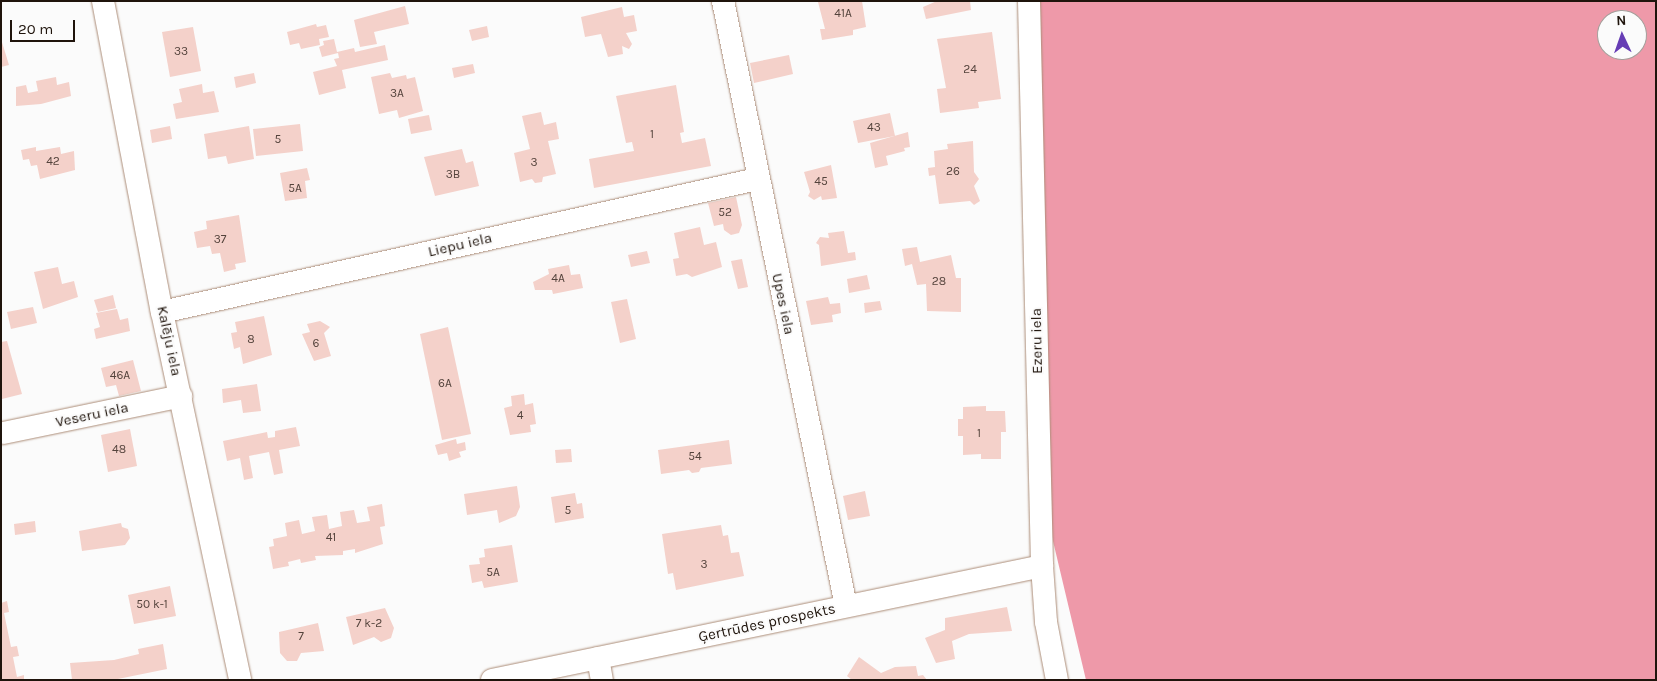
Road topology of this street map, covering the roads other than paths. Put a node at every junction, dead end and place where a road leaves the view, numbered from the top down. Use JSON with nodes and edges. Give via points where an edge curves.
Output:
{"nodes":[{"id":1,"x":103,"y":1,"type":"edge"},
{"id":2,"x":723,"y":1,"type":"edge"},
{"id":3,"x":1029,"y":1,"type":"edge"},
{"id":4,"x":757,"y":179,"type":"junction"},
{"id":5,"x":162,"y":312,"type":"junction"},
{"id":6,"x":181,"y":396,"type":"junction"},
{"id":7,"x":2,"y":433,"type":"edge"},
{"id":8,"x":1042,"y":566,"type":"junction"},
{"id":9,"x":846,"y":606,"type":"junction"},
{"id":10,"x":598,"y":658,"type":"junction"},
{"id":11,"x":240,"y":680,"type":"edge"},
{"id":12,"x":492,"y":680,"type":"edge"},
{"id":13,"x":602,"y":680,"type":"edge"},
{"id":14,"x":1058,"y":680,"type":"edge"}],
"edges":[{"from":1,"to":5,"type":"street","name":"Kalēju iela"},
{"from":2,"to":4,"type":"street","name":"Upes iela"},
{"from":3,"to":8,"type":"street","name":"Ezeru iela"},
{"from":4,"to":5,"type":"street","name":"Liepu iela"},
{"from":4,"to":9,"type":"street","name":"Upes iela"},
{"from":5,"to":6,"type":"street","name":"Kalēju iela"},
{"from":6,"to":7,"type":"street","name":"Veseru iela"},
{"from":6,"to":11,"type":"street","name":"Kalēju iela"},
{"from":8,"to":9,"type":"street","name":"Ģertrūdes prospekts"},
{"from":8,"to":14,"type":"street","name":"Ezeru iela","via":[[1046,622]]},
{"from":9,"to":10,"type":"street","name":"Ģertrūdes prospekts"},
{"from":10,"to":12,"type":"street","name":"Ģertrūdes prospekts"},
{"from":10,"to":13,"type":"street"}]}
